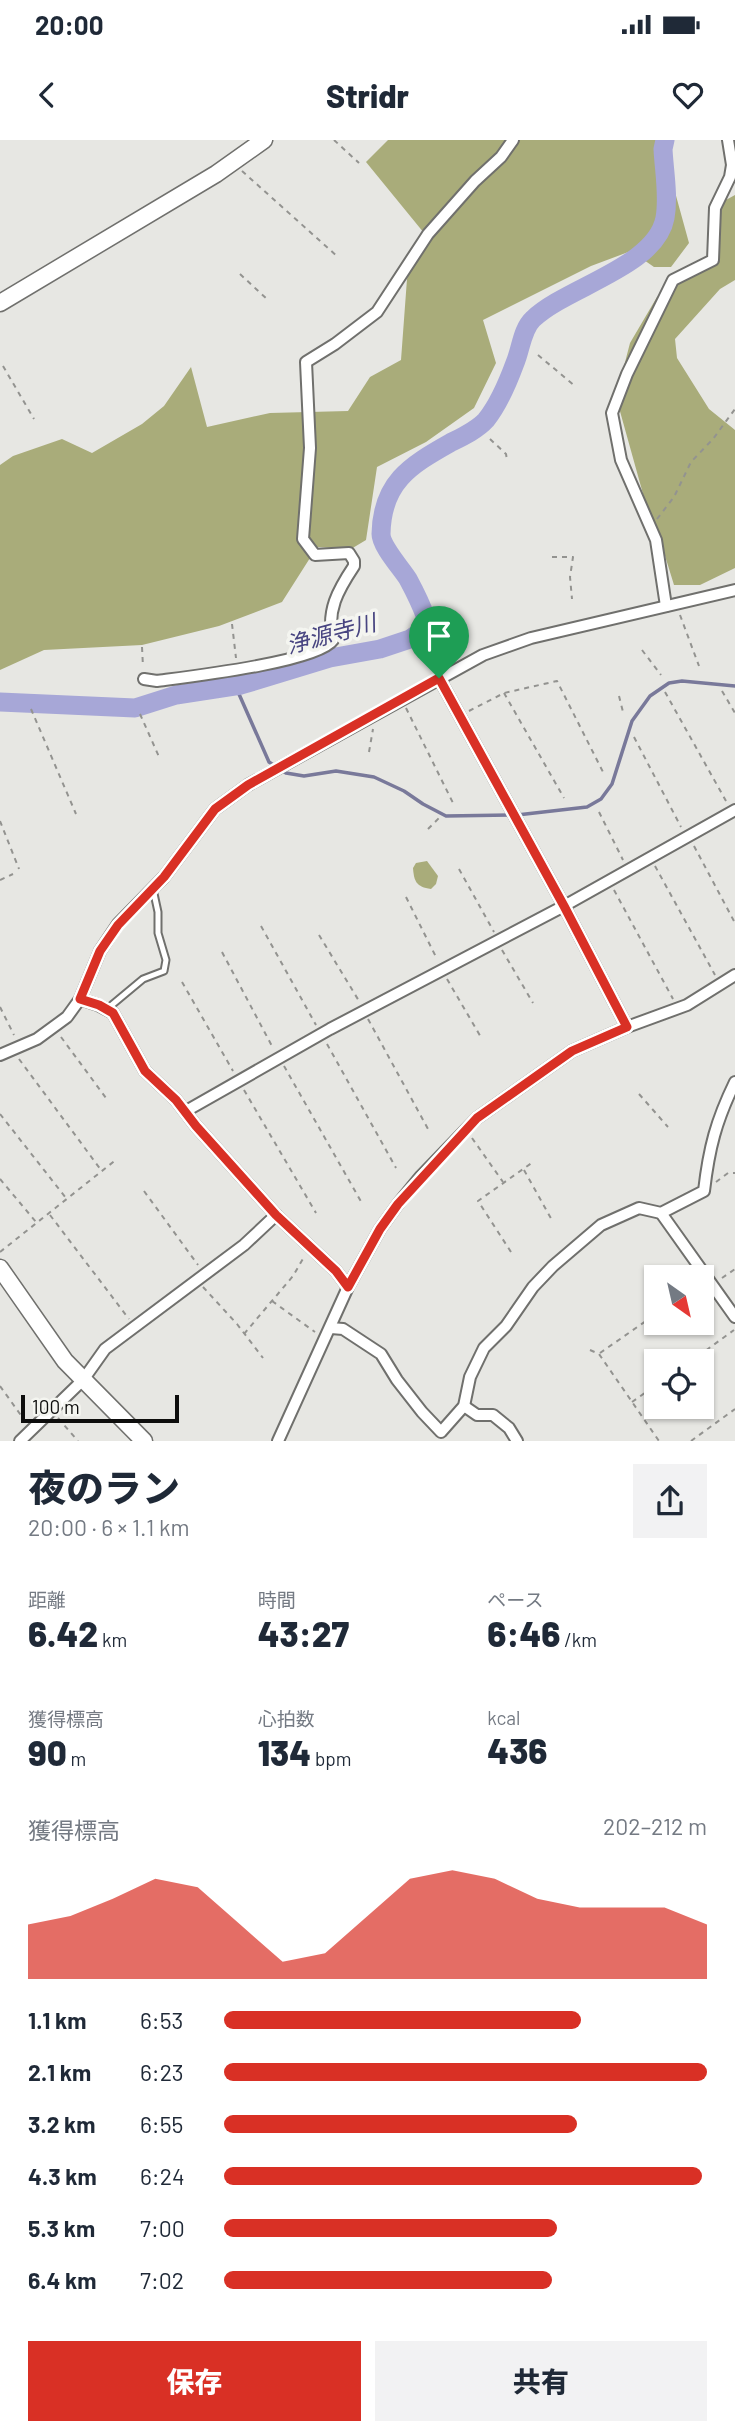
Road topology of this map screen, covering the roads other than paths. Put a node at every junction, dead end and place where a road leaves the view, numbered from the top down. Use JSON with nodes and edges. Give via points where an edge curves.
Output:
{"nodes":[{"id":1,"x":264,"y":140,"type":"edge"},
{"id":2,"x":513,"y":140,"type":"edge"},
{"id":3,"x":728,"y":140,"type":"edge"},
{"id":4,"x":0,"y":303,"type":"edge"},
{"id":5,"x":735,"y":590,"type":"edge"},
{"id":6,"x":666,"y":606,"type":"junction"},
{"id":7,"x":439,"y":678,"type":"junction"},
{"id":8,"x":144,"y":679,"type":"road end"},
{"id":9,"x":731,"y":808,"type":"edge"},
{"id":10,"x":153,"y":889,"type":"junction"},
{"id":11,"x":564,"y":906,"type":"junction"},
{"id":12,"x":734,"y":979,"type":"edge"},
{"id":13,"x":80,"y":999,"type":"junction"},
{"id":14,"x":107,"y":1009,"type":"junction"},
{"id":15,"x":627,"y":1027,"type":"junction"},
{"id":16,"x":0,"y":1055,"type":"edge"},
{"id":17,"x":735,"y":1082,"type":"edge"},
{"id":18,"x":186,"y":1111,"type":"junction"},
{"id":19,"x":661,"y":1213,"type":"junction"},
{"id":20,"x":276,"y":1215,"type":"junction"},
{"id":21,"x":0,"y":1268,"type":"edge"},
{"id":22,"x":348,"y":1287,"type":"junction"},
{"id":23,"x":735,"y":1317,"type":"edge"},
{"id":24,"x":331,"y":1328,"type":"junction"},
{"id":25,"x":83,"y":1380,"type":"junction"},
{"id":26,"x":464,"y":1406,"type":"junction"},
{"id":27,"x":438,"y":1436,"type":"edge"},
{"id":28,"x":20,"y":1441,"type":"edge"},
{"id":29,"x":144,"y":1441,"type":"edge"},
{"id":30,"x":278,"y":1441,"type":"edge"},
{"id":31,"x":517,"y":1441,"type":"edge"}],
"edges":[{"from":1,"to":4,"type":"street","via":[[216,174]]},
{"from":2,"to":8,"type":"street","via":[[428,234],[377,312],[306,362],[310,448],[303,540],[315,555],[349,553],[354,561],[332,604],[330,645],[238,670]]},
{"from":3,"to":6,"type":"street","via":[[733,165],[715,208],[713,260],[673,280],[612,412],[621,460],[656,540]]},
{"from":5,"to":6,"type":"street"},
{"from":6,"to":7,"type":"street","via":[[531,638],[483,655]]},
{"from":7,"to":10,"type":"street","via":[[248,785],[215,809]]},
{"from":7,"to":11,"type":"street"},
{"from":9,"to":11,"type":"street"},
{"from":10,"to":13,"type":"street","via":[[100,951]]},
{"from":10,"to":14,"type":"lane","via":[[164,971],[143,979]]},
{"from":11,"to":15,"type":"street"},
{"from":11,"to":18,"type":"street"},
{"from":12,"to":15,"type":"street","via":[[687,1005]]},
{"from":13,"to":14,"type":"street"},
{"from":13,"to":16,"type":"street","via":[[67,1017],[37,1040]]},
{"from":14,"to":18,"type":"street","via":[[145,1071]]},
{"from":15,"to":22,"type":"street","via":[[572,1051],[477,1118],[398,1204]]},
{"from":17,"to":19,"type":"street","via":[[709,1149],[704,1192]]},
{"from":18,"to":20,"type":"street"},
{"from":19,"to":23,"type":"street"},
{"from":19,"to":26,"type":"street","via":[[639,1208],[601,1225],[553,1266],[484,1348],[470,1377]]},
{"from":20,"to":22,"type":"street"},
{"from":20,"to":25,"type":"street","via":[[244,1245],[105,1349]]},
{"from":21,"to":25,"type":"street"},
{"from":22,"to":24,"type":"street"},
{"from":24,"to":27,"type":"street","via":[[343,1329],[382,1354]]},
{"from":24,"to":30,"type":"street"},
{"from":25,"to":28,"type":"street"},
{"from":25,"to":29,"type":"street"},
{"from":26,"to":27,"type":"street"},
{"from":26,"to":31,"type":"street","via":[[477,1415],[493,1415]]}]}
